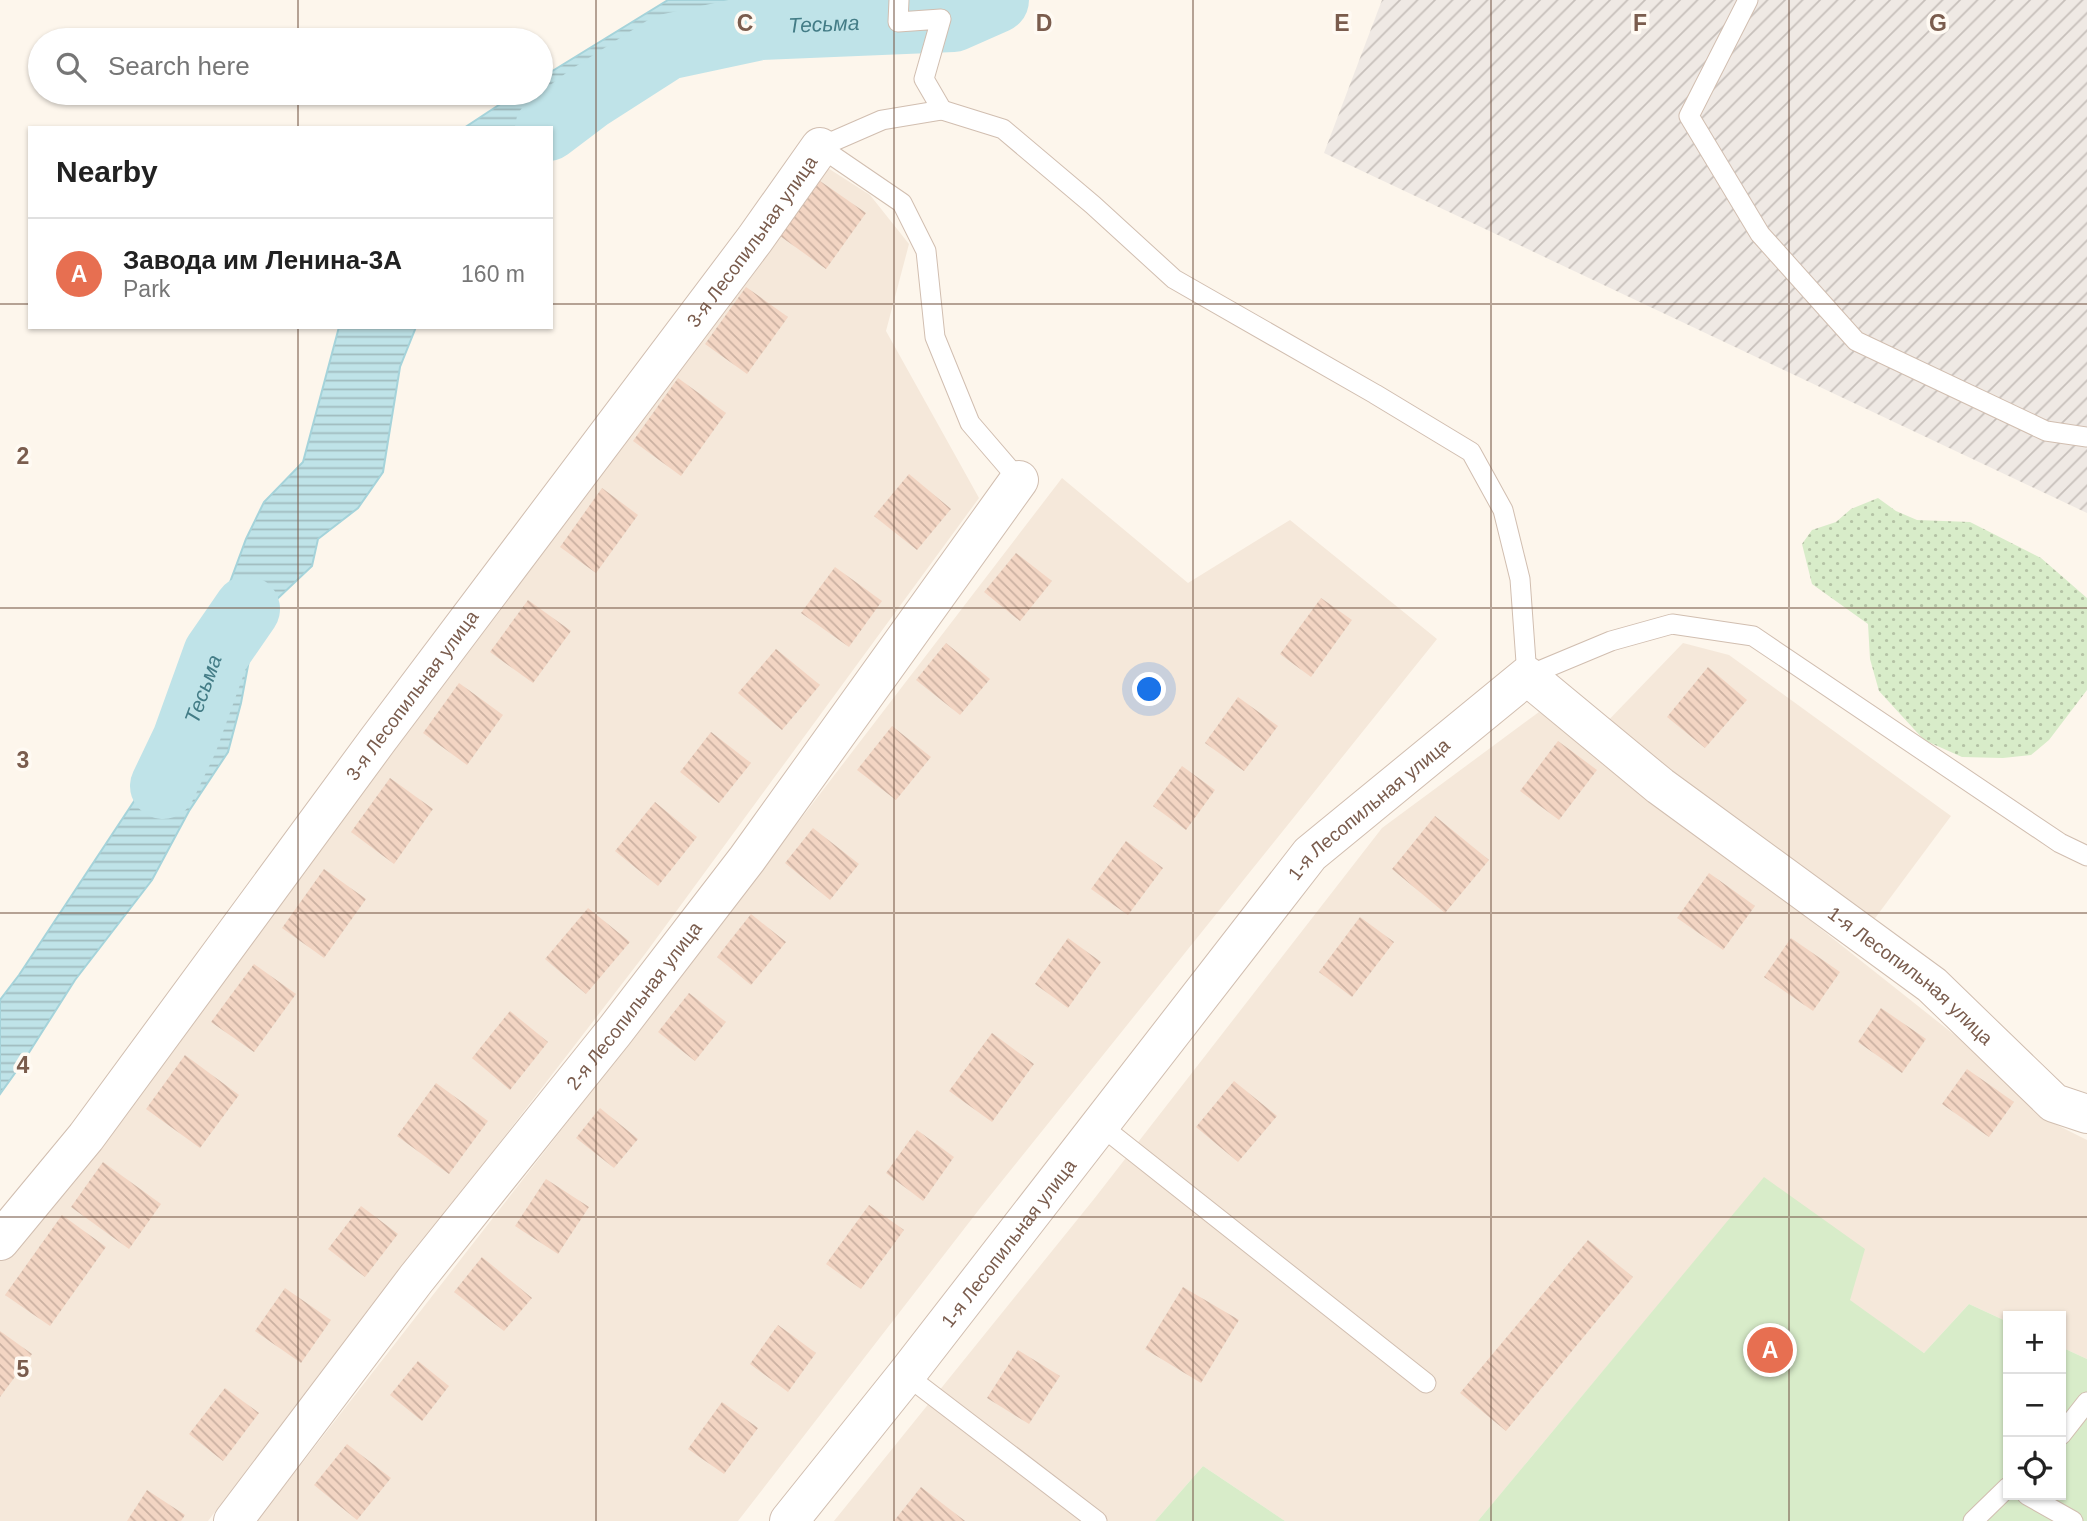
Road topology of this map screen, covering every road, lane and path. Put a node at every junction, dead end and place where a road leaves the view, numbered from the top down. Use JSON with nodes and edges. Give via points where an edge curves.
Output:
{"nodes":[{"id":1,"x":899,"y":0,"type":"edge"},
{"id":2,"x":1748,"y":0,"type":"edge"},
{"id":3,"x":942,"y":110,"type":"junction"},
{"id":4,"x":820,"y":147,"type":"junction"},
{"id":5,"x":2087,"y":438,"type":"edge"},
{"id":6,"x":1019,"y":480,"type":"joint"},
{"id":7,"x":1527,"y":676,"type":"junction"},
{"id":8,"x":2087,"y":856,"type":"edge"},
{"id":9,"x":2087,"y":1114,"type":"edge"},
{"id":10,"x":1100,"y":1125,"type":"junction"},
{"id":11,"x":0,"y":1241,"type":"edge"},
{"id":12,"x":906,"y":1375,"type":"junction"},
{"id":13,"x":1426,"y":1383,"type":"dead end"},
{"id":14,"x":2087,"y":1402,"type":"edge"},
{"id":15,"x":2066,"y":1429,"type":"edge"},
{"id":16,"x":2003,"y":1493,"type":"edge"},
{"id":17,"x":2035,"y":1500,"type":"edge"},
{"id":18,"x":233,"y":1521,"type":"edge"},
{"id":19,"x":789,"y":1521,"type":"edge"},
{"id":20,"x":1097,"y":1521,"type":"edge"},
{"id":21,"x":1973,"y":1521,"type":"edge"},
{"id":22,"x":2073,"y":1521,"type":"edge"}],
"edges":[{"from":1,"to":3,"type":"lane","via":[[898,22],[941,19],[924,79]]},
{"from":2,"to":5,"type":"lane","via":[[1689,116],[1760,234],[1856,341],[2046,431]]},
{"from":3,"to":4,"type":"lane","via":[[882,120]]},
{"from":3,"to":7,"type":"lane","via":[[1003,129],[1174,279],[1471,452],[1503,510],[1520,579]]},
{"from":4,"to":6,"type":"lane","via":[[902,203],[926,251],[935,337],[970,423]]},
{"from":4,"to":11,"type":"street","name":"3-я Лесопильная улица","via":[[86,1137]]},
{"from":6,"to":18,"type":"street","name":"2-я Лесопильная улица","via":[[747,859],[416,1279]]},
{"from":7,"to":8,"type":"lane","via":[[1611,641],[1672,624],[1753,636],[2060,843]]},
{"from":7,"to":9,"type":"street","name":"1-я Лесопильная улица","via":[[1660,786],[1932,985],[2054,1103]]},
{"from":7,"to":10,"type":"street","name":"1-я Лесопильная улица","via":[[1310,854]]},
{"from":10,"to":12,"type":"street","name":"1-я Лесопильная улица"},
{"from":10,"to":13,"type":"lane"},
{"from":12,"to":19,"type":"street","name":"1-я Лесопильная улица"},
{"from":12,"to":20,"type":"lane"},
{"from":14,"to":15,"type":"lane"},
{"from":16,"to":21,"type":"lane"},
{"from":17,"to":22,"type":"lane"}]}
